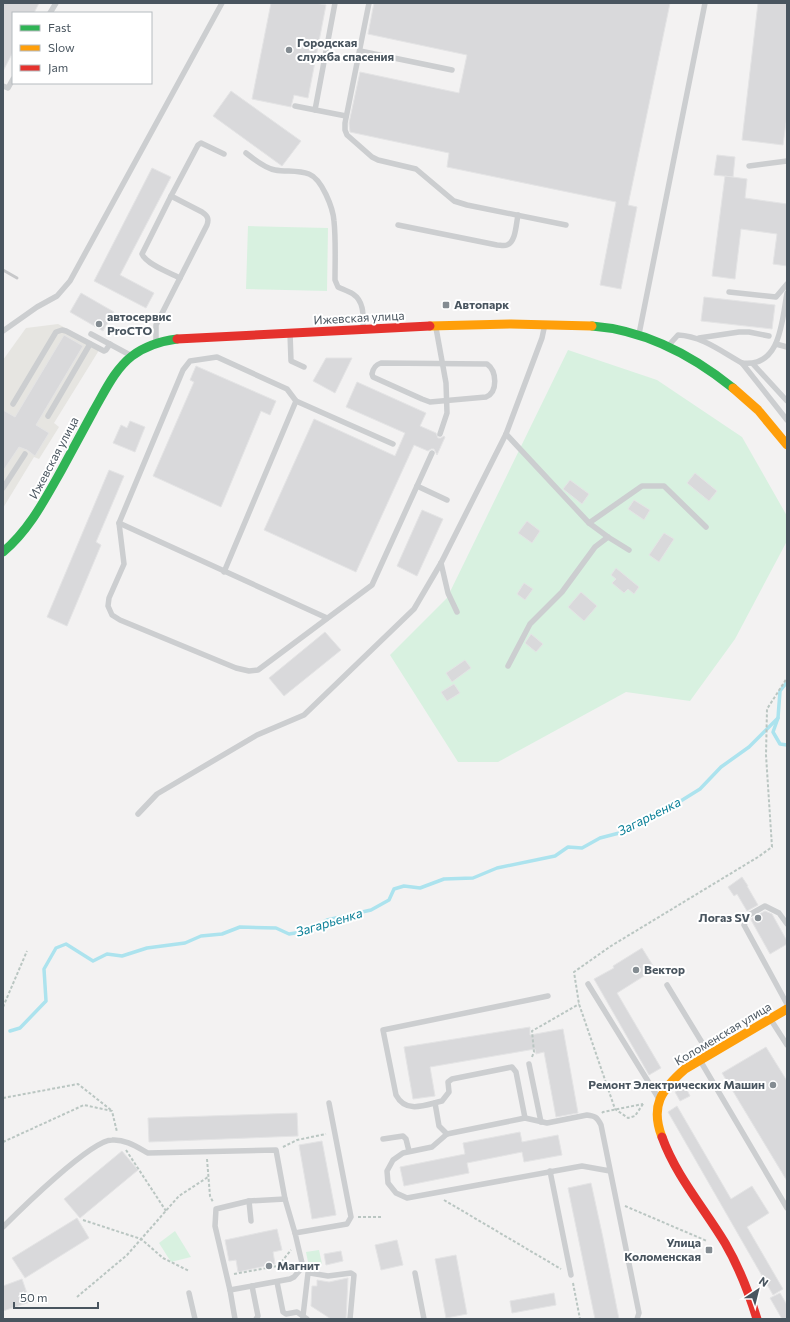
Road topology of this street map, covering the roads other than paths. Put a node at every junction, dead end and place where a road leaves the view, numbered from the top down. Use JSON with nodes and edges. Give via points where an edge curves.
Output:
{"nodes":[{"id":1,"x":56,"y":3,"type":"edge"},
{"id":2,"x":222,"y":3,"type":"edge"},
{"id":3,"x":336,"y":3,"type":"edge"},
{"id":4,"x":369,"y":3,"type":"edge"},
{"id":5,"x":705,"y":3,"type":"edge"},
{"id":6,"x":51,"y":12,"type":"edge"},
{"id":7,"x":360,"y":51,"type":"junction"},
{"id":8,"x":452,"y":70,"type":"dead end"},
{"id":9,"x":12,"y":81,"type":"edge"},
{"id":10,"x":3,"y":86,"type":"edge"},
{"id":11,"x":295,"y":106,"type":"dead end"},
{"id":12,"x":315,"y":110,"type":"junction"},
{"id":13,"x":346,"y":116,"type":"junction"},
{"id":14,"x":246,"y":153,"type":"dead end"},
{"id":15,"x":224,"y":154,"type":"dead end"},
{"id":16,"x":787,"y":160,"type":"edge"},
{"id":17,"x":749,"y":166,"type":"dead end"},
{"id":18,"x":170,"y":196,"type":"junction"},
{"id":19,"x":518,"y":216,"type":"junction"},
{"id":20,"x":398,"y":225,"type":"dead end"},
{"id":21,"x":566,"y":225,"type":"dead end"},
{"id":22,"x":180,"y":278,"type":"junction"},
{"id":23,"x":787,"y":284,"type":"edge"},
{"id":24,"x":729,"y":292,"type":"dead end"},
{"id":25,"x":787,"y":293,"type":"edge"},
{"id":26,"x":545,"y":324,"type":"junction"},
{"id":27,"x":436,"y":326,"type":"junction"},
{"id":28,"x":363,"y":330,"type":"junction"},
{"id":29,"x":3,"y":331,"type":"edge"},
{"id":30,"x":290,"y":333,"type":"junction"},
{"id":31,"x":91,"y":334,"type":"dead end"},
{"id":32,"x":639,"y":334,"type":"junction"},
{"id":33,"x":769,"y":336,"type":"dead end"},
{"id":34,"x":699,"y":338,"type":"junction"},
{"id":35,"x":156,"y":343,"type":"junction"},
{"id":36,"x":90,"y":344,"type":"junction"},
{"id":37,"x":110,"y":344,"type":"junction"},
{"id":38,"x":776,"y":344,"type":"junction"},
{"id":39,"x":668,"y":346,"type":"junction"},
{"id":40,"x":787,"y":347,"type":"edge"},
{"id":41,"x":132,"y":356,"type":"junction"},
{"id":42,"x":742,"y":363,"type":"junction"},
{"id":43,"x":443,"y":364,"type":"junction"},
{"id":44,"x":753,"y":364,"type":"junction"},
{"id":45,"x":304,"y":367,"type":"dead end"},
{"id":46,"x":296,"y":401,"type":"junction"},
{"id":47,"x":447,"y":401,"type":"junction"},
{"id":48,"x":787,"y":401,"type":"edge"},
{"id":49,"x":13,"y":404,"type":"dead end"},
{"id":50,"x":48,"y":416,"type":"dead end"},
{"id":51,"x":787,"y":420,"type":"edge"},
{"id":52,"x":440,"y":434,"type":"dead end"},
{"id":53,"x":506,"y":434,"type":"junction"},
{"id":54,"x":393,"y":444,"type":"dead end"},
{"id":55,"x":787,"y":445,"type":"edge"},
{"id":56,"x":432,"y":453,"type":"dead end"},
{"id":57,"x":25,"y":454,"type":"dead end"},
{"id":58,"x":417,"y":486,"type":"junction"},
{"id":59,"x":3,"y":488,"type":"edge"},
{"id":60,"x":447,"y":500,"type":"dead end"},
{"id":61,"x":589,"y":523,"type":"junction"},
{"id":62,"x":119,"y":524,"type":"junction"},
{"id":63,"x":706,"y":527,"type":"dead end"},
{"id":64,"x":608,"y":537,"type":"junction"},
{"id":65,"x":629,"y":550,"type":"dead end"},
{"id":66,"x":3,"y":552,"type":"edge"},
{"id":67,"x":441,"y":563,"type":"junction"},
{"id":68,"x":224,"y":572,"type":"junction"},
{"id":69,"x":457,"y":612,"type":"dead end"},
{"id":70,"x":327,"y":618,"type":"junction"},
{"id":71,"x":508,"y":666,"type":"dead end"},
{"id":72,"x":138,"y":814,"type":"dead end"},
{"id":73,"x":787,"y":924,"type":"edge"},
{"id":74,"x":588,"y":984,"type":"dead end"},
{"id":75,"x":667,"y":985,"type":"dead end"},
{"id":76,"x":548,"y":996,"type":"dead end"},
{"id":77,"x":787,"y":1004,"type":"edge"},
{"id":78,"x":787,"y":1009,"type":"edge"},
{"id":79,"x":771,"y":1019,"type":"junction"},
{"id":80,"x":787,"y":1045,"type":"edge"},
{"id":81,"x":710,"y":1054,"type":"junction"},
{"id":82,"x":700,"y":1060,"type":"junction"},
{"id":83,"x":529,"y":1064,"type":"road end"},
{"id":84,"x":660,"y":1101,"type":"junction"},
{"id":85,"x":329,"y":1103,"type":"dead end"},
{"id":86,"x":435,"y":1103,"type":"junction"},
{"id":87,"x":525,"y":1118,"type":"junction"},
{"id":88,"x":541,"y":1122,"type":"junction"},
{"id":89,"x":447,"y":1134,"type":"junction"},
{"id":90,"x":383,"y":1139,"type":"dead end"},
{"id":91,"x":409,"y":1151,"type":"junction"},
{"id":92,"x":610,"y":1170,"type":"junction"},
{"id":93,"x":550,"y":1172,"type":"junction"},
{"id":94,"x":285,"y":1199,"type":"junction"},
{"id":95,"x":249,"y":1201,"type":"junction"},
{"id":96,"x":787,"y":1208,"type":"edge"},
{"id":97,"x":251,"y":1221,"type":"dead end"},
{"id":98,"x":3,"y":1227,"type":"edge"},
{"id":99,"x":295,"y":1234,"type":"junction"},
{"id":100,"x":415,"y":1273,"type":"dead end"},
{"id":101,"x":571,"y":1275,"type":"road end"},
{"id":102,"x":277,"y":1282,"type":"junction"},
{"id":103,"x":252,"y":1286,"type":"junction"},
{"id":104,"x":230,"y":1290,"type":"junction"},
{"id":105,"x":189,"y":1292,"type":"dead end"},
{"id":106,"x":305,"y":1318,"type":"edge"},
{"id":107,"x":195,"y":1319,"type":"edge"},
{"id":108,"x":235,"y":1319,"type":"edge"},
{"id":109,"x":256,"y":1319,"type":"edge"},
{"id":110,"x":350,"y":1319,"type":"edge"},
{"id":111,"x":424,"y":1319,"type":"edge"},
{"id":112,"x":637,"y":1319,"type":"edge"},
{"id":113,"x":758,"y":1319,"type":"edge"}],
"edges":[{"from":1,"to":6,"type":"lane"},
{"from":2,"to":29,"type":"lane","via":[[70,281],[57,296]]},
{"from":3,"to":12,"type":"lane"},
{"from":4,"to":7,"type":"lane"},
{"from":5,"to":32,"type":"lane"},
{"from":7,"to":8,"type":"lane"},
{"from":7,"to":13,"type":"lane"},
{"from":9,"to":10,"type":"lane","via":[[8,88]]},
{"from":11,"to":12,"type":"lane"},
{"from":12,"to":13,"type":"lane"},
{"from":13,"to":19,"type":"lane","via":[[347,135],[378,160],[416,169],[454,201]]},
{"from":14,"to":28,"type":"lane","via":[[274,170],[310,174],[321,185],[334,220],[335,280],[338,287],[352,293],[362,306]]},
{"from":15,"to":18,"type":"lane","via":[[200,143]]},
{"from":16,"to":17,"type":"lane"},
{"from":18,"to":22,"type":"lane","via":[[142,254],[149,262]]},
{"from":18,"to":22,"type":"lane","via":[[207,215],[208,220]]},
{"from":19,"to":20,"type":"lane","via":[[511,242],[506,245]]},
{"from":19,"to":21,"type":"lane"},
{"from":22,"to":35,"type":"lane","via":[[156,325]]},
{"from":23,"to":24,"type":"lane","via":[[776,297]]},
{"from":25,"to":38,"type":"lane"},
{"from":26,"to":27,"type":"street","name":"Ижевская улица"},
{"from":26,"to":32,"type":"street","name":"Ижевская улица","via":[[597,325]]},
{"from":26,"to":53,"type":"lane"},
{"from":27,"to":28,"type":"street","name":"Ижевская улица"},
{"from":27,"to":43,"type":"lane"},
{"from":28,"to":30,"type":"street","name":"Ижевская улица"},
{"from":30,"to":35,"type":"street","name":"Ижевская улица","via":[[183,338]]},
{"from":30,"to":45,"type":"lane","via":[[291,361]]},
{"from":31,"to":37,"type":"lane"},
{"from":32,"to":39,"type":"street","name":"Ижевская улица"},
{"from":33,"to":34,"type":"lane","via":[[739,332]]},
{"from":34,"to":39,"type":"lane","via":[[678,334]]},
{"from":34,"to":42,"type":"lane"},
{"from":35,"to":41,"type":"street","name":"Ижевская улица"},
{"from":36,"to":37,"type":"lane","via":[[104,351]]},
{"from":36,"to":49,"type":"lane","via":[[66,331],[56,332]]},
{"from":36,"to":50,"type":"lane"},
{"from":37,"to":41,"type":"lane"},
{"from":38,"to":40,"type":"lane"},
{"from":38,"to":44,"type":"lane","via":[[764,360]]},
{"from":39,"to":55,"type":"street","name":"Ижевская улица","via":[[740,393],[778,432]]},
{"from":41,"to":66,"type":"street","name":"Ижевская улица","via":[[108,384],[28,528]]},
{"from":42,"to":44,"type":"lane"},
{"from":42,"to":51,"type":"lane"},
{"from":43,"to":47,"type":"lane"},
{"from":43,"to":47,"type":"lane","via":[[487,364],[492,368],[495,387],[491,395],[486,397]]},
{"from":43,"to":47,"type":"lane","via":[[381,363],[376,364],[372,374],[376,379],[430,402]]},
{"from":44,"to":48,"type":"lane"},
{"from":46,"to":54,"type":"lane"},
{"from":46,"to":62,"type":"lane","via":[[287,389],[217,357],[190,362],[182,370]]},
{"from":46,"to":68,"type":"lane"},
{"from":47,"to":52,"type":"lane","via":[[447,413]]},
{"from":53,"to":61,"type":"lane"},
{"from":53,"to":67,"type":"lane"},
{"from":56,"to":58,"type":"lane"},
{"from":57,"to":59,"type":"lane"},
{"from":58,"to":60,"type":"lane"},
{"from":58,"to":70,"type":"lane","via":[[372,585]]},
{"from":61,"to":63,"type":"lane","via":[[642,486],[664,486]]},
{"from":61,"to":64,"type":"lane"},
{"from":62,"to":68,"type":"lane"},
{"from":62,"to":70,"type":"lane","via":[[124,564],[108,606],[112,614],[120,620],[249,671],[258,670]]},
{"from":64,"to":65,"type":"lane"},
{"from":64,"to":71,"type":"lane","via":[[595,547],[562,592],[530,624]]},
{"from":67,"to":69,"type":"lane","via":[[448,593]]},
{"from":67,"to":72,"type":"lane","via":[[414,609],[304,715],[257,735],[157,794]]},
{"from":68,"to":70,"type":"lane"},
{"from":73,"to":77,"type":"lane","via":[[779,913],[765,906],[749,915],[744,925]]},
{"from":74,"to":84,"type":"lane"},
{"from":75,"to":81,"type":"lane"},
{"from":76,"to":86,"type":"lane","via":[[383,1030],[396,1095],[400,1101],[406,1106],[414,1107]]},
{"from":78,"to":79,"type":"street","name":"Коломенская улица"},
{"from":79,"to":80,"type":"lane"},
{"from":79,"to":81,"type":"street","name":"Коломенская улица"},
{"from":81,"to":82,"type":"street","name":"Коломенская улица"},
{"from":82,"to":84,"type":"street","name":"Коломенская улица","via":[[673,1080]]},
{"from":82,"to":96,"type":"lane"},
{"from":83,"to":88,"type":"lane"},
{"from":84,"to":113,"type":"street","via":[[656,1114],[660,1134],[673,1161],[726,1244],[748,1290]]},
{"from":85,"to":99,"type":"lane","via":[[351,1217],[347,1224]]},
{"from":86,"to":87,"type":"lane","via":[[442,1101],[449,1092],[448,1082],[452,1079],[512,1067],[516,1072]]},
{"from":86,"to":89,"type":"lane","via":[[439,1126]]},
{"from":87,"to":88,"type":"lane"},
{"from":87,"to":89,"type":"lane"},
{"from":88,"to":92,"type":"lane","via":[[587,1115],[598,1118]]},
{"from":89,"to":91,"type":"lane","via":[[432,1147]]},
{"from":90,"to":91,"type":"lane","via":[[403,1136]]},
{"from":91,"to":93,"type":"lane","via":[[393,1160],[387,1170],[388,1183],[396,1193],[407,1198]]},
{"from":92,"to":93,"type":"lane","via":[[582,1166]]},
{"from":92,"to":112,"type":"lane","via":[[639,1313]]},
{"from":93,"to":101,"type":"lane"},
{"from":94,"to":95,"type":"lane"},
{"from":94,"to":98,"type":"lane","via":[[276,1150],[148,1153],[131,1144],[110,1139],[98,1144],[38,1192]]},
{"from":94,"to":99,"type":"lane"},
{"from":95,"to":97,"type":"lane"},
{"from":95,"to":104,"type":"lane","via":[[216,1209],[215,1226]]},
{"from":99,"to":102,"type":"lane","via":[[302,1263],[300,1270],[292,1278]]},
{"from":100,"to":111,"type":"lane"},
{"from":102,"to":103,"type":"lane"},
{"from":102,"to":106,"type":"lane","via":[[283,1312],[297,1312]]},
{"from":103,"to":104,"type":"lane"},
{"from":103,"to":109,"type":"lane","via":[[258,1316]]},
{"from":104,"to":108,"type":"lane"},
{"from":105,"to":107,"type":"lane"},
{"from":106,"to":110,"type":"lane","via":[[310,1272],[328,1276],[351,1273],[354,1276]]}]}
